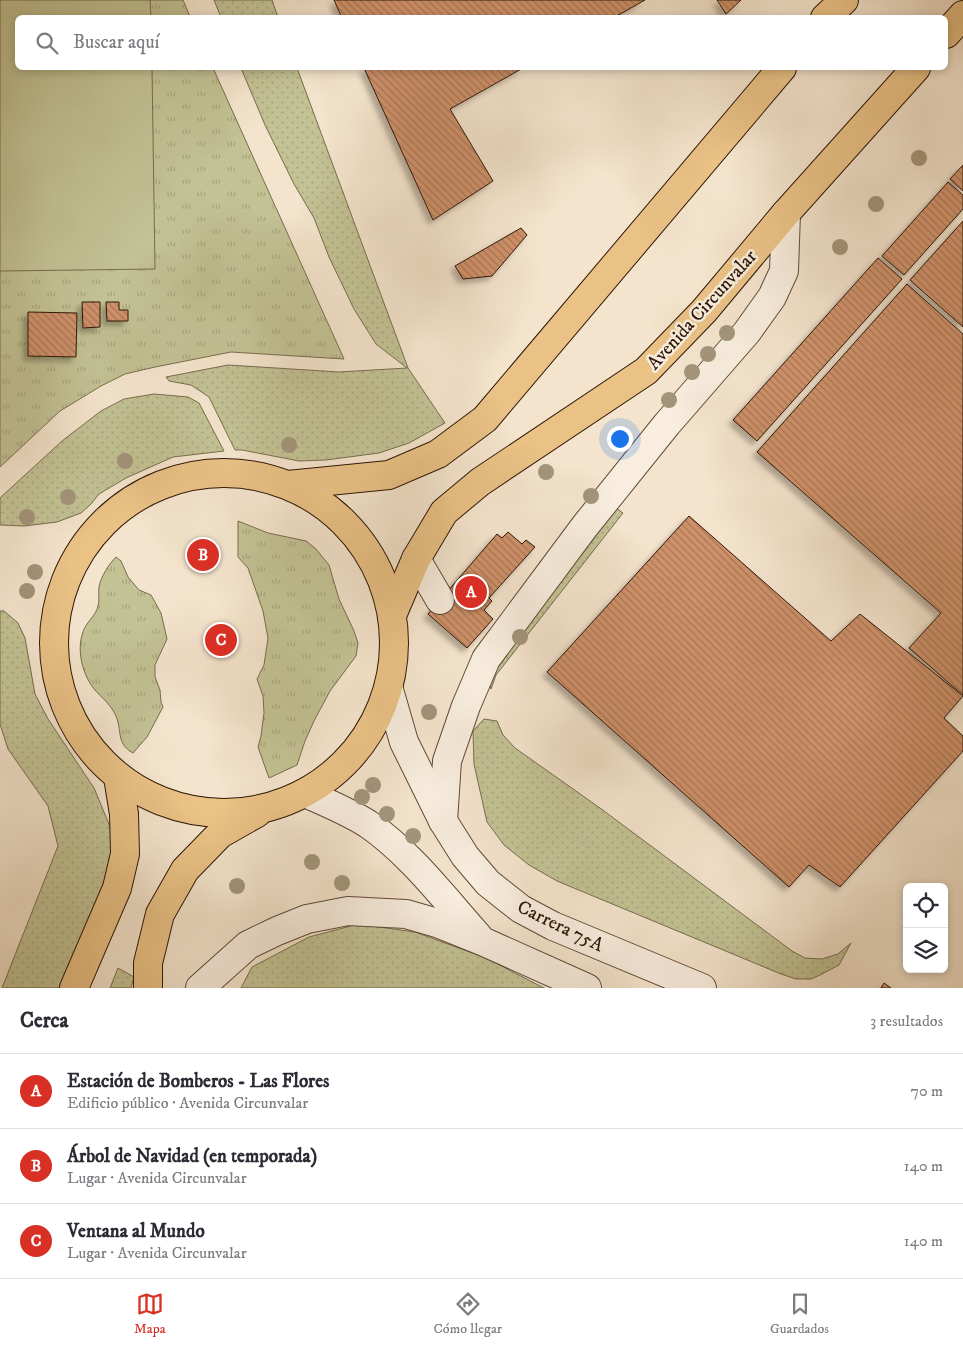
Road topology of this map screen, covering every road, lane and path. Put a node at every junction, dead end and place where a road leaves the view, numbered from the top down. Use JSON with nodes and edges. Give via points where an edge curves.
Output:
{"nodes":[{"id":1,"x":844,"y":0,"type":"edge"},
{"id":2,"x":828,"y":15,"type":"edge"},
{"id":3,"x":963,"y":15,"type":"edge"},
{"id":4,"x":948,"y":32,"type":"edge"},
{"id":5,"x":780,"y":70,"type":"edge"},
{"id":6,"x":914,"y":70,"type":"edge"},
{"id":7,"x":786,"y":213,"type":"junction"},
{"id":8,"x":288,"y":485,"type":"junction"},
{"id":9,"x":416,"y":559,"type":"junction"},
{"id":10,"x":440,"y":600,"type":"dead end"},
{"id":11,"x":393,"y":613,"type":"junction"},
{"id":12,"x":389,"y":690,"type":"junction"},
{"id":13,"x":118,"y":777,"type":"junction"},
{"id":14,"x":307,"y":794,"type":"junction"},
{"id":15,"x":264,"y":809,"type":"junction"},
{"id":16,"x":443,"y":821,"type":"junction"},
{"id":17,"x":482,"y":941,"type":"junction"},
{"id":18,"x":74,"y":988,"type":"edge"},
{"id":19,"x":148,"y":988,"type":"edge"},
{"id":20,"x":200,"y":988,"type":"edge"},
{"id":21,"x":586,"y":988,"type":"edge"},
{"id":22,"x":702,"y":988,"type":"edge"}],
"edges":[{"from":1,"to":2,"type":"highway"},
{"from":3,"to":4,"type":"highway"},
{"from":5,"to":8,"type":"highway","via":[[485,419],[438,454],[389,475]]},
{"from":6,"to":7,"type":"highway","name":"Avenida Circunvalar"},
{"from":7,"to":9,"type":"highway","name":"Avenida Circunvalar","via":[[704,311],[646,371],[480,482],[444,512]]},
{"from":7,"to":16,"type":"street","via":[[784,271],[772,297],[747,332],[489,638],[486,659],[446,761]]},
{"from":8,"to":11,"type":"highway","via":[[329,508],[359,538],[380,573]]},
{"from":8,"to":13,"type":"highway","via":[[216,474],[178,479],[134,499],[111,516],[85,544],[64,582],[54,625],[55,668],[66,709],[88,747]]},
{"from":9,"to":10,"type":"street"},
{"from":9,"to":11,"type":"highway","name":"Avenida Circunvalar"},
{"from":11,"to":12,"type":"highway","via":[[396,652]]},
{"from":12,"to":14,"type":"highway","via":[[377,721],[358,749],[335,773]]},
{"from":12,"to":16,"type":"street","name":"Carrera 75A","via":[[404,742]]},
{"from":13,"to":15,"type":"highway","via":[[163,802],[213,813]]},
{"from":13,"to":18,"type":"highway","via":[[124,814],[125,854],[117,888]]},
{"from":14,"to":15,"type":"highway"},
{"from":14,"to":17,"type":"street","via":[[339,808],[389,840]]},
{"from":15,"to":19,"type":"highway","via":[[220,834],[185,870],[160,914],[148,963]]},
{"from":16,"to":22,"type":"street","name":"Carrera 75A","via":[[488,884],[521,908],[553,926]]},
{"from":17,"to":20,"type":"street","via":[[406,914],[348,911],[307,919],[248,945]]},
{"from":17,"to":21,"type":"street"}]}
